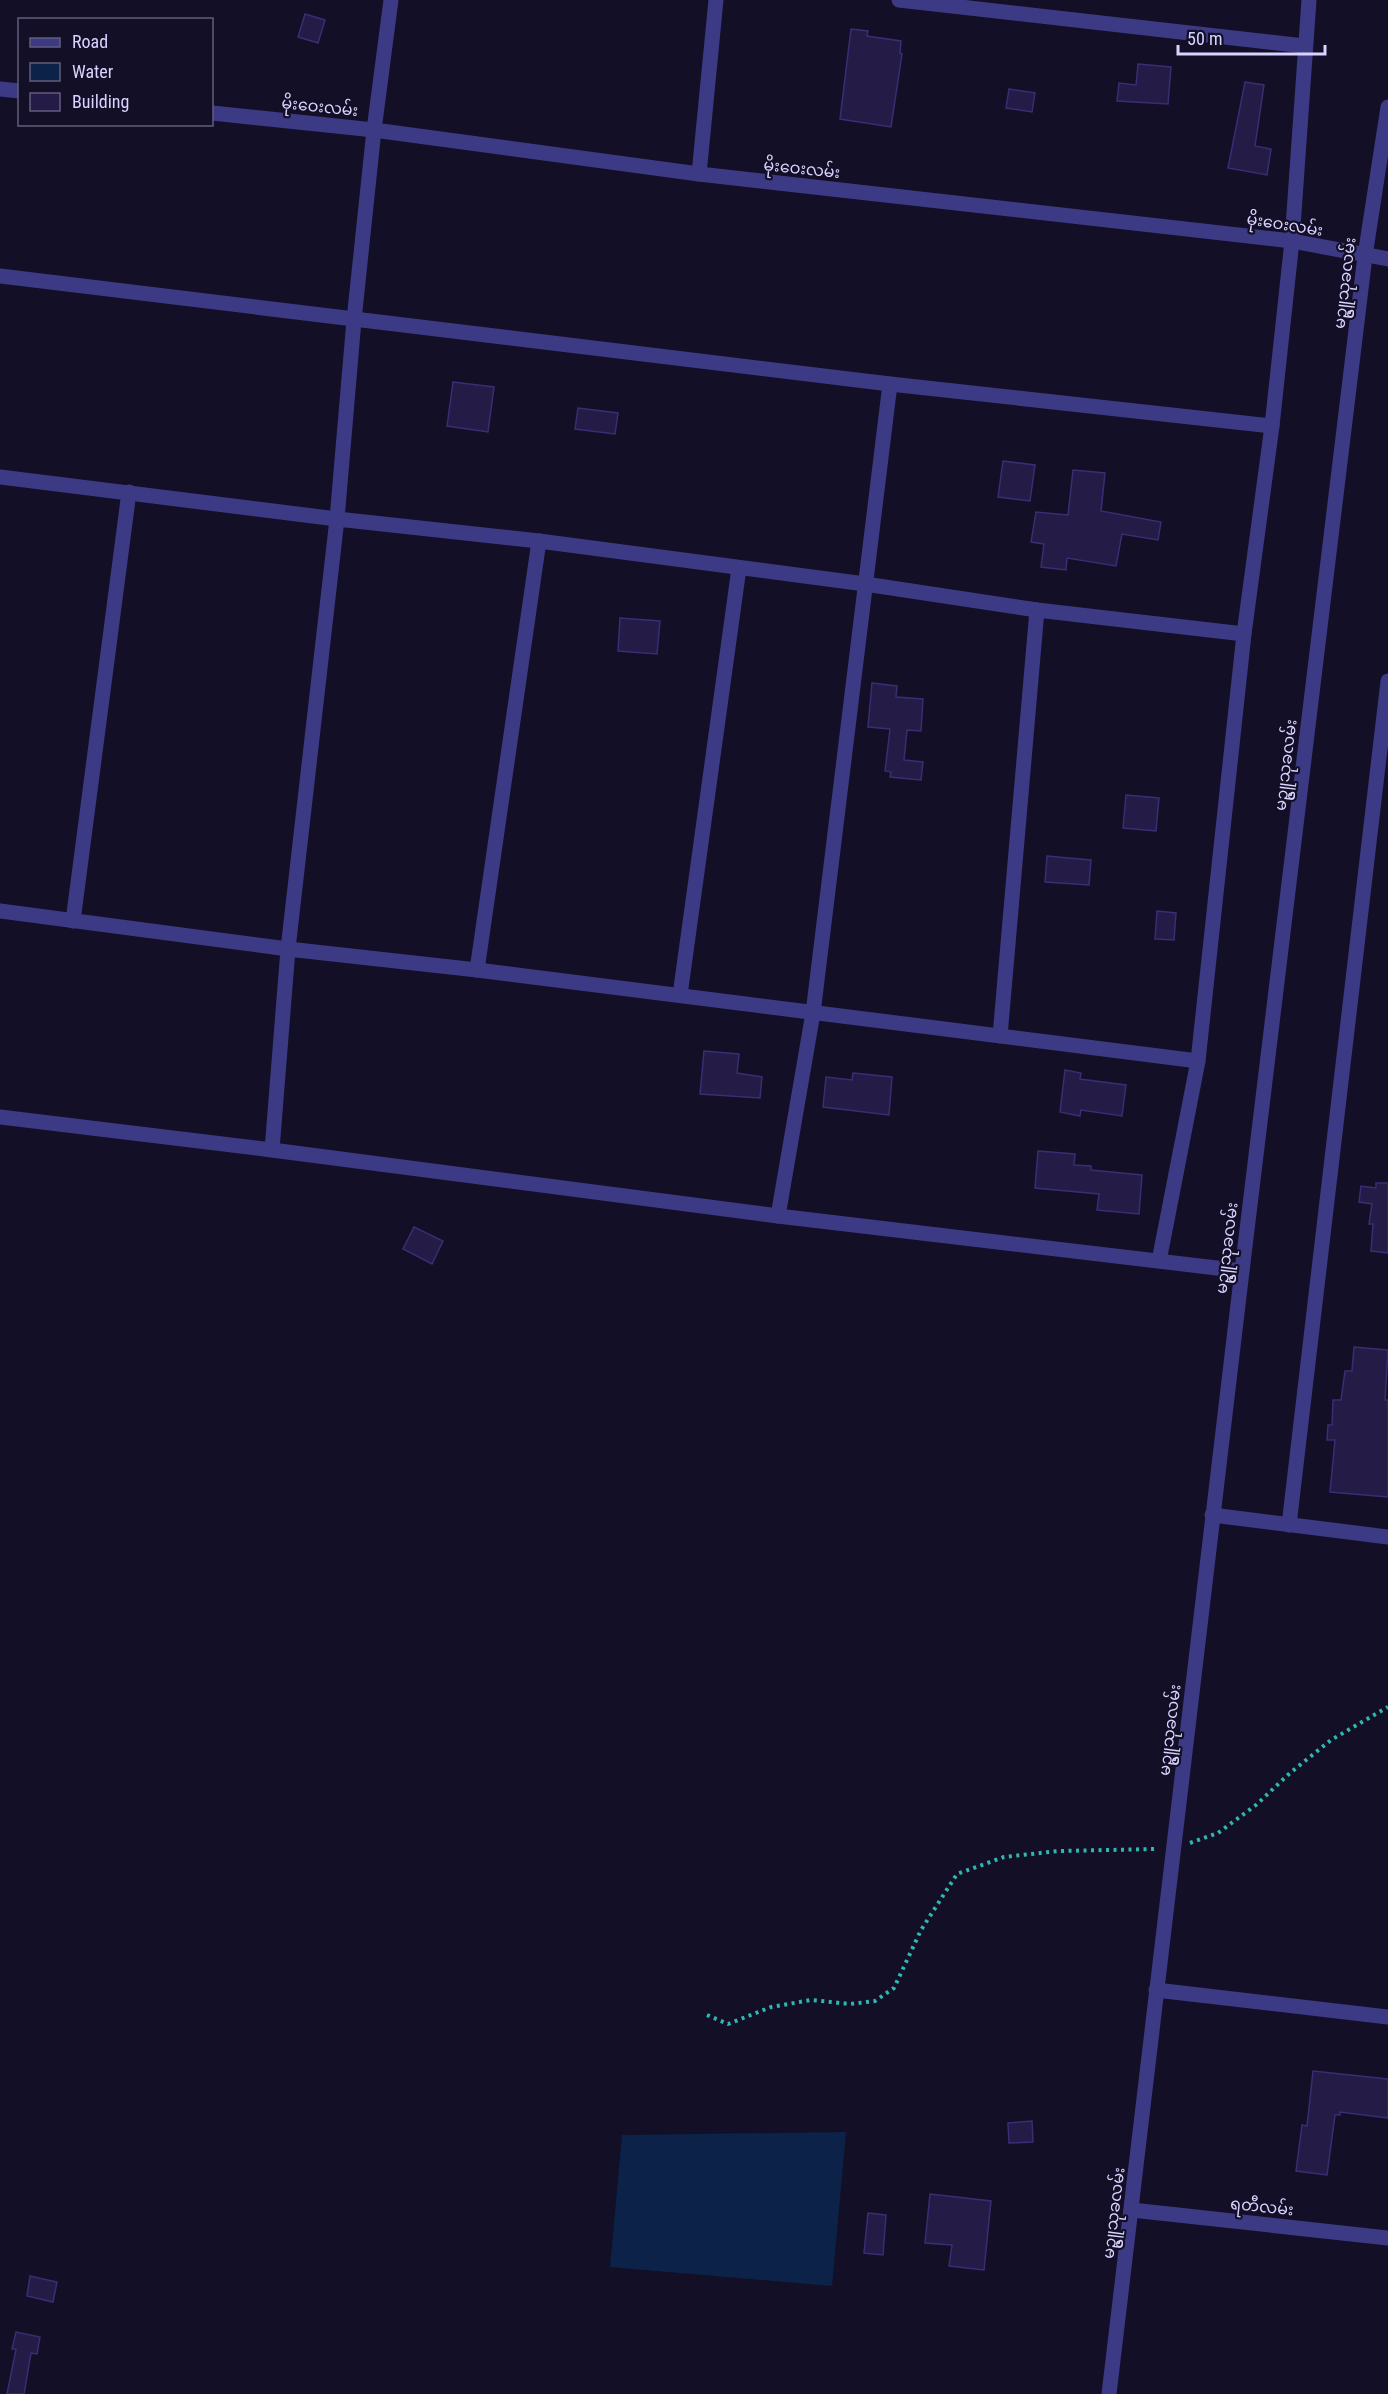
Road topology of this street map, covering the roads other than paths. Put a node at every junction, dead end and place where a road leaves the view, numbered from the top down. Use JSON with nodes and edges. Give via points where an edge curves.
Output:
{"nodes":[{"id":1,"x":391,"y":0,"type":"edge"},
{"id":2,"x":717,"y":0,"type":"edge"},
{"id":3,"x":899,"y":0,"type":"edge"},
{"id":4,"x":1309,"y":0,"type":"edge"},
{"id":5,"x":1304,"y":46,"type":"junction"},
{"id":6,"x":0,"y":89,"type":"edge"},
{"id":7,"x":18,"y":91,"type":"edge"},
{"id":8,"x":1388,"y":107,"type":"edge"},
{"id":9,"x":213,"y":112,"type":"edge"},
{"id":10,"x":374,"y":130,"type":"junction"},
{"id":11,"x":699,"y":174,"type":"junction"},
{"id":12,"x":1292,"y":241,"type":"junction"},
{"id":13,"x":1365,"y":256,"type":"junction"},
{"id":14,"x":1388,"y":259,"type":"edge"},
{"id":15,"x":0,"y":276,"type":"edge"},
{"id":16,"x":354,"y":320,"type":"junction"},
{"id":17,"x":890,"y":384,"type":"junction"},
{"id":18,"x":1272,"y":426,"type":"junction"},
{"id":19,"x":0,"y":477,"type":"edge"},
{"id":20,"x":129,"y":492,"type":"junction"},
{"id":21,"x":337,"y":519,"type":"junction"},
{"id":22,"x":539,"y":541,"type":"junction"},
{"id":23,"x":739,"y":567,"type":"junction"},
{"id":24,"x":865,"y":584,"type":"junction"},
{"id":25,"x":1037,"y":610,"type":"junction"},
{"id":26,"x":1244,"y":634,"type":"junction"},
{"id":27,"x":1388,"y":681,"type":"edge"},
{"id":28,"x":0,"y":911,"type":"edge"},
{"id":29,"x":73,"y":921,"type":"junction"},
{"id":30,"x":288,"y":949,"type":"junction"},
{"id":31,"x":477,"y":970,"type":"junction"},
{"id":32,"x":680,"y":995,"type":"junction"},
{"id":33,"x":813,"y":1013,"type":"junction"},
{"id":34,"x":1000,"y":1036,"type":"junction"},
{"id":35,"x":1198,"y":1061,"type":"junction"},
{"id":36,"x":0,"y":1117,"type":"edge"},
{"id":37,"x":272,"y":1150,"type":"junction"},
{"id":38,"x":778,"y":1216,"type":"junction"},
{"id":39,"x":1159,"y":1261,"type":"junction"},
{"id":40,"x":1242,"y":1271,"type":"junction"},
{"id":41,"x":1212,"y":1515,"type":"junction"},
{"id":42,"x":1289,"y":1525,"type":"junction"},
{"id":43,"x":1388,"y":1537,"type":"edge"},
{"id":44,"x":1156,"y":1990,"type":"junction"},
{"id":45,"x":1388,"y":2017,"type":"edge"},
{"id":46,"x":1132,"y":2210,"type":"junction"},
{"id":47,"x":1388,"y":2238,"type":"edge"},
{"id":48,"x":1109,"y":2394,"type":"edge"}],
"edges":[{"from":1,"to":10,"type":"street"},
{"from":2,"to":11,"type":"street"},
{"from":3,"to":5,"type":"street"},
{"from":4,"to":5,"type":"street"},
{"from":5,"to":12,"type":"street"},
{"from":6,"to":7,"type":"street"},
{"from":8,"to":13,"type":"street","name":"မဥ္ဇူသုခလမ်း"},
{"from":9,"to":10,"type":"street","name":"မိုးဝေးလမ်း"},
{"from":10,"to":11,"type":"street","name":"မိုးဝေးလမ်း"},
{"from":10,"to":16,"type":"street"},
{"from":11,"to":12,"type":"street","name":"မိုးဝေးလမ်း"},
{"from":12,"to":13,"type":"street","name":"မိုးဝေးလမ်း"},
{"from":12,"to":18,"type":"street"},
{"from":13,"to":14,"type":"street","name":"မိုးဝေးလမ်း"},
{"from":13,"to":40,"type":"street","name":"မဥ္ဇူသုခလမ်း"},
{"from":15,"to":16,"type":"street"},
{"from":16,"to":17,"type":"street"},
{"from":16,"to":21,"type":"street"},
{"from":17,"to":18,"type":"street"},
{"from":17,"to":24,"type":"street"},
{"from":18,"to":26,"type":"street"},
{"from":19,"to":20,"type":"street"},
{"from":20,"to":21,"type":"street"},
{"from":20,"to":29,"type":"street"},
{"from":21,"to":22,"type":"street"},
{"from":21,"to":30,"type":"street"},
{"from":22,"to":23,"type":"street"},
{"from":22,"to":31,"type":"street"},
{"from":23,"to":24,"type":"street"},
{"from":23,"to":32,"type":"street"},
{"from":24,"to":25,"type":"street"},
{"from":24,"to":33,"type":"street"},
{"from":25,"to":26,"type":"street"},
{"from":25,"to":34,"type":"street"},
{"from":26,"to":35,"type":"street"},
{"from":27,"to":42,"type":"street"},
{"from":28,"to":29,"type":"street"},
{"from":29,"to":30,"type":"street"},
{"from":30,"to":31,"type":"street"},
{"from":30,"to":37,"type":"street"},
{"from":31,"to":32,"type":"street"},
{"from":32,"to":33,"type":"street"},
{"from":33,"to":34,"type":"street"},
{"from":33,"to":38,"type":"street"},
{"from":34,"to":35,"type":"street"},
{"from":35,"to":39,"type":"street"},
{"from":36,"to":37,"type":"street"},
{"from":37,"to":38,"type":"street"},
{"from":38,"to":39,"type":"street"},
{"from":39,"to":40,"type":"street"},
{"from":40,"to":41,"type":"street","name":"မဥ္ဇူသုခလမ်း"},
{"from":41,"to":42,"type":"street"},
{"from":41,"to":44,"type":"street","name":"မဥ္ဇူသုခလမ်း"},
{"from":42,"to":43,"type":"street"},
{"from":44,"to":45,"type":"street"},
{"from":44,"to":46,"type":"street","name":"မဥ္ဇူသုခလမ်း"},
{"from":46,"to":47,"type":"street","name":"ရတီလမ်း"},
{"from":46,"to":48,"type":"street","name":"မဥ္ဇူသုခလမ်း"}]}
